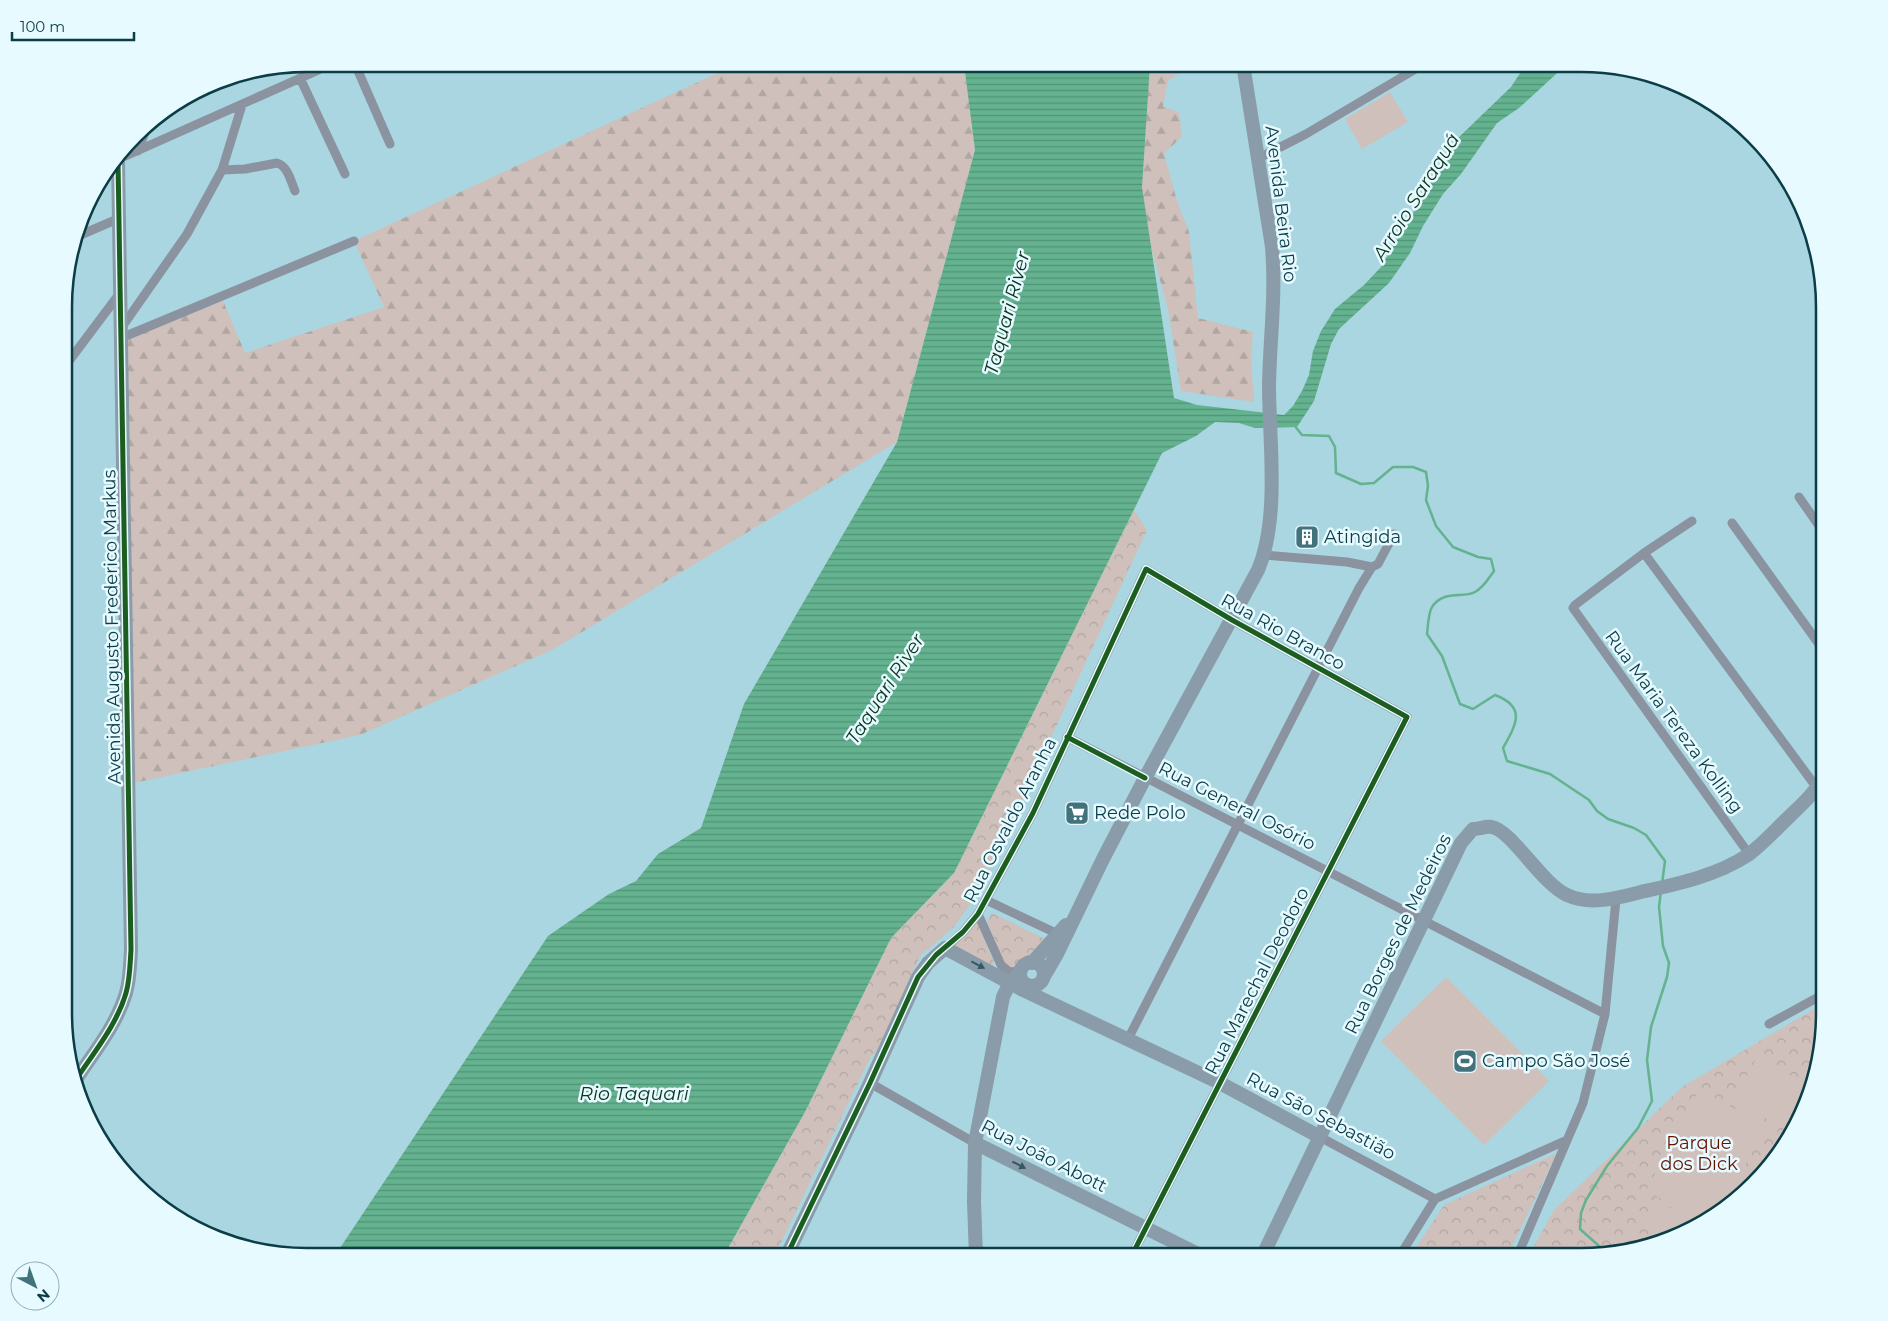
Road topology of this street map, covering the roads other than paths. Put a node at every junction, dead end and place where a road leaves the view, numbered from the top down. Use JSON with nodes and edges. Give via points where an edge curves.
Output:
{"nodes":[{"id":1,"x":314,"y":72,"type":"edge"},
{"id":2,"x":358,"y":72,"type":"edge"},
{"id":3,"x":1244,"y":72,"type":"edge"},
{"id":4,"x":1411,"y":72,"type":"edge"},
{"id":5,"x":300,"y":78,"type":"junction"},
{"id":6,"x":242,"y":105,"type":"junction"},
{"id":7,"x":142,"y":140,"type":"edge"},
{"id":8,"x":390,"y":144,"type":"dead end"},
{"id":9,"x":138,"y":151,"type":"junction"},
{"id":10,"x":130,"y":154,"type":"edge"},
{"id":11,"x":1257,"y":159,"type":"junction"},
{"id":12,"x":118,"y":169,"type":"edge"},
{"id":13,"x":222,"y":170,"type":"junction"},
{"id":14,"x":345,"y":174,"type":"dead end"},
{"id":15,"x":295,"y":191,"type":"dead end"},
{"id":16,"x":120,"y":218,"type":"junction"},
{"id":17,"x":85,"y":233,"type":"edge"},
{"id":18,"x":354,"y":241,"type":"dead end"},
{"id":19,"x":120,"y":293,"type":"junction"},
{"id":20,"x":121,"y":333,"type":"junction"},
{"id":21,"x":72,"y":357,"type":"edge"},
{"id":22,"x":1799,"y":497,"type":"dead end"},
{"id":23,"x":1692,"y":521,"type":"dead end"},
{"id":24,"x":1816,"y":521,"type":"edge"},
{"id":25,"x":1732,"y":523,"type":"dead end"},
{"id":26,"x":1394,"y":534,"type":"dead end"},
{"id":27,"x":1644,"y":553,"type":"junction"},
{"id":28,"x":1264,"y":555,"type":"junction"},
{"id":29,"x":1372,"y":567,"type":"junction"},
{"id":30,"x":1146,"y":569,"type":"joint"},
{"id":31,"x":1232,"y":620,"type":"junction"},
{"id":32,"x":1816,"y":640,"type":"edge"},
{"id":33,"x":1319,"y":667,"type":"junction"},
{"id":34,"x":1407,"y":717,"type":"joint"},
{"id":35,"x":1068,"y":737,"type":"junction"},
{"id":36,"x":1816,"y":777,"type":"edge"},
{"id":37,"x":1145,"y":778,"type":"junction"},
{"id":38,"x":1816,"y":786,"type":"edge"},
{"id":39,"x":1238,"y":826,"type":"junction"},
{"id":40,"x":1749,"y":854,"type":"junction"},
{"id":41,"x":1329,"y":872,"type":"junction"},
{"id":42,"x":1616,"y":899,"type":"junction"},
{"id":43,"x":986,"y":900,"type":"junction"},
{"id":44,"x":978,"y":914,"type":"junction"},
{"id":45,"x":1076,"y":916,"type":"junction"},
{"id":46,"x":1423,"y":920,"type":"junction"},
{"id":47,"x":1058,"y":934,"type":"junction"},
{"id":48,"x":945,"y":948,"type":"junction"},
{"id":49,"x":1032,"y":962,"type":"junction"},
{"id":50,"x":1017,"y":975,"type":"junction"},
{"id":51,"x":1034,"y":984,"type":"junction"},
{"id":52,"x":1816,"y":998,"type":"edge"},
{"id":53,"x":1054,"y":1003,"type":"junction"},
{"id":54,"x":1002,"y":1010,"type":"junction"},
{"id":55,"x":1605,"y":1014,"type":"junction"},
{"id":56,"x":1769,"y":1024,"type":"dead end"},
{"id":57,"x":1128,"y":1039,"type":"junction"},
{"id":58,"x":81,"y":1073,"type":"edge"},
{"id":59,"x":870,"y":1083,"type":"junction"},
{"id":60,"x":1220,"y":1083,"type":"junction"},
{"id":61,"x":1320,"y":1137,"type":"junction"},
{"id":62,"x":1567,"y":1140,"type":"junction"},
{"id":63,"x":975,"y":1143,"type":"junction"},
{"id":64,"x":1435,"y":1199,"type":"junction"},
{"id":65,"x":1146,"y":1228,"type":"junction"},
{"id":66,"x":790,"y":1248,"type":"edge"},
{"id":67,"x":976,"y":1248,"type":"edge"},
{"id":68,"x":1136,"y":1248,"type":"edge"},
{"id":69,"x":1186,"y":1248,"type":"edge"},
{"id":70,"x":1266,"y":1248,"type":"edge"},
{"id":71,"x":1405,"y":1248,"type":"edge"},
{"id":72,"x":1521,"y":1248,"type":"edge"}],
"edges":[{"from":1,"to":5,"type":"street"},
{"from":2,"to":8,"type":"street"},
{"from":3,"to":11,"type":"main road","name":"Avenida Beira Rio"},
{"from":4,"to":11,"type":"street"},
{"from":5,"to":6,"type":"street"},
{"from":5,"to":14,"type":"street"},
{"from":6,"to":9,"type":"street"},
{"from":6,"to":13,"type":"street"},
{"from":7,"to":9,"type":"street"},
{"from":9,"to":10,"type":"street"},
{"from":11,"to":28,"type":"main road","name":"Avenida Beira Rio","via":[[1274,275],[1269,384],[1270,509]]},
{"from":12,"to":16,"type":"main road","name":"Avenida Augusto Frederico Markus"},
{"from":13,"to":15,"type":"street","via":[[277,163],[285,168]]},
{"from":13,"to":20,"type":"street","via":[[186,234]]},
{"from":16,"to":17,"type":"street"},
{"from":16,"to":19,"type":"main road","name":"Avenida Augusto Frederico Markus"},
{"from":18,"to":20,"type":"street"},
{"from":19,"to":20,"type":"main road","name":"Avenida Augusto Frederico Markus"},
{"from":19,"to":21,"type":"street"},
{"from":20,"to":58,"type":"main road","name":"Avenida Augusto Frederico Markus","via":[[131,950],[122,1008]]},
{"from":22,"to":24,"type":"street"},
{"from":23,"to":27,"type":"street"},
{"from":25,"to":32,"type":"street"},
{"from":26,"to":29,"type":"street","via":[[1378,564]]},
{"from":27,"to":36,"type":"street"},
{"from":27,"to":40,"type":"street","name":"Rua Maria Tereza Kolling","via":[[1573,608]]},
{"from":28,"to":29,"type":"street"},
{"from":28,"to":31,"type":"main road","name":"Avenida Beira Rio"},
{"from":29,"to":33,"type":"street"},
{"from":30,"to":31,"type":"street","name":"Rua Rio Branco"},
{"from":30,"to":35,"type":"street","name":"Rua Osvaldo Aranha"},
{"from":31,"to":33,"type":"street","name":"Rua Rio Branco"},
{"from":31,"to":37,"type":"main road","name":"Avenida Beira Rio"},
{"from":33,"to":34,"type":"street","name":"Rua Rio Branco"},
{"from":33,"to":39,"type":"street"},
{"from":34,"to":41,"type":"street","name":"Rua Marechal Deodoro"},
{"from":35,"to":37,"type":"street","name":"Rua General Osório"},
{"from":35,"to":43,"type":"street","name":"Rua Osvaldo Aranha","via":[[1033,813]]},
{"from":37,"to":39,"type":"street","name":"Rua General Osório"},
{"from":37,"to":45,"type":"main road","name":"Avenida Beira Rio"},
{"from":38,"to":40,"type":"main road","name":"Rua Borges de Medeiros"},
{"from":39,"to":41,"type":"street","name":"Rua General Osório"},
{"from":39,"to":57,"type":"street"},
{"from":40,"to":42,"type":"main road","name":"Rua Borges de Medeiros","via":[[1702,876]]},
{"from":41,"to":46,"type":"street","name":"Rua General Osório"},
{"from":41,"to":60,"type":"street","name":"Rua Marechal Deodoro"},
{"from":42,"to":46,"type":"main road","name":"Rua Borges de Medeiros","via":[[1589,901],[1565,895],[1503,833],[1491,826],[1473,829],[1461,843]]},
{"from":42,"to":55,"type":"street"},
{"from":43,"to":44,"type":"street","name":"Rua Osvaldo Aranha"},
{"from":43,"to":47,"type":"street"},
{"from":44,"to":48,"type":"street","name":"Rua Osvaldo Aranha"},
{"from":44,"to":50,"type":"street","via":[[1001,965]]},
{"from":45,"to":47,"type":"main road"},
{"from":45,"to":51,"type":"main road","name":"Avenida Beira Rio","via":[[1057,954]]},
{"from":46,"to":55,"type":"street","name":"Rua General Osório"},
{"from":46,"to":61,"type":"main road","name":"Rua Borges de Medeiros"},
{"from":47,"to":49,"type":"main road"},
{"from":48,"to":50,"type":"main road","name":"Rua São Sebastião","one_way":true},
{"from":48,"to":59,"type":"main road","name":"Rua Osvaldo Aranha","via":[[918,977]]},
{"from":49,"to":50,"type":"main road"},
{"from":49,"to":51,"type":"main road","via":[[1042,968]]},
{"from":50,"to":51,"type":"main road","name":"Rua São Sebastião"},
{"from":50,"to":54,"type":"main road","via":[[1003,997]]},
{"from":51,"to":53,"type":"main road","name":"Rua São Sebastião"},
{"from":51,"to":53,"type":"main road","name":"Rua São Sebastião"},
{"from":51,"to":54,"type":"main road","name":"Avenida Beira Rio"},
{"from":52,"to":56,"type":"street"},
{"from":53,"to":57,"type":"main road","name":"Rua São Sebastião"},
{"from":54,"to":63,"type":"main road"},
{"from":55,"to":62,"type":"street","via":[[1583,1103]]},
{"from":57,"to":60,"type":"main road","name":"Rua São Sebastião"},
{"from":59,"to":63,"type":"street","name":"Rua João Abott"},
{"from":59,"to":66,"type":"main road","name":"Rua Osvaldo Aranha"},
{"from":60,"to":61,"type":"main road","name":"Rua São Sebastião"},
{"from":60,"to":65,"type":"street","name":"Rua Marechal Deodoro"},
{"from":61,"to":64,"type":"street","name":"Rua São Sebastião"},
{"from":61,"to":70,"type":"main road","name":"Rua Borges de Medeiros"},
{"from":62,"to":64,"type":"street"},
{"from":62,"to":72,"type":"street"},
{"from":63,"to":65,"type":"main road","name":"Rua João Abott","one_way":true},
{"from":63,"to":67,"type":"main road"},
{"from":64,"to":71,"type":"street"},
{"from":65,"to":68,"type":"street","name":"Rua Marechal Deodoro"},
{"from":65,"to":69,"type":"main road","name":"Rua João Abott"}]}
